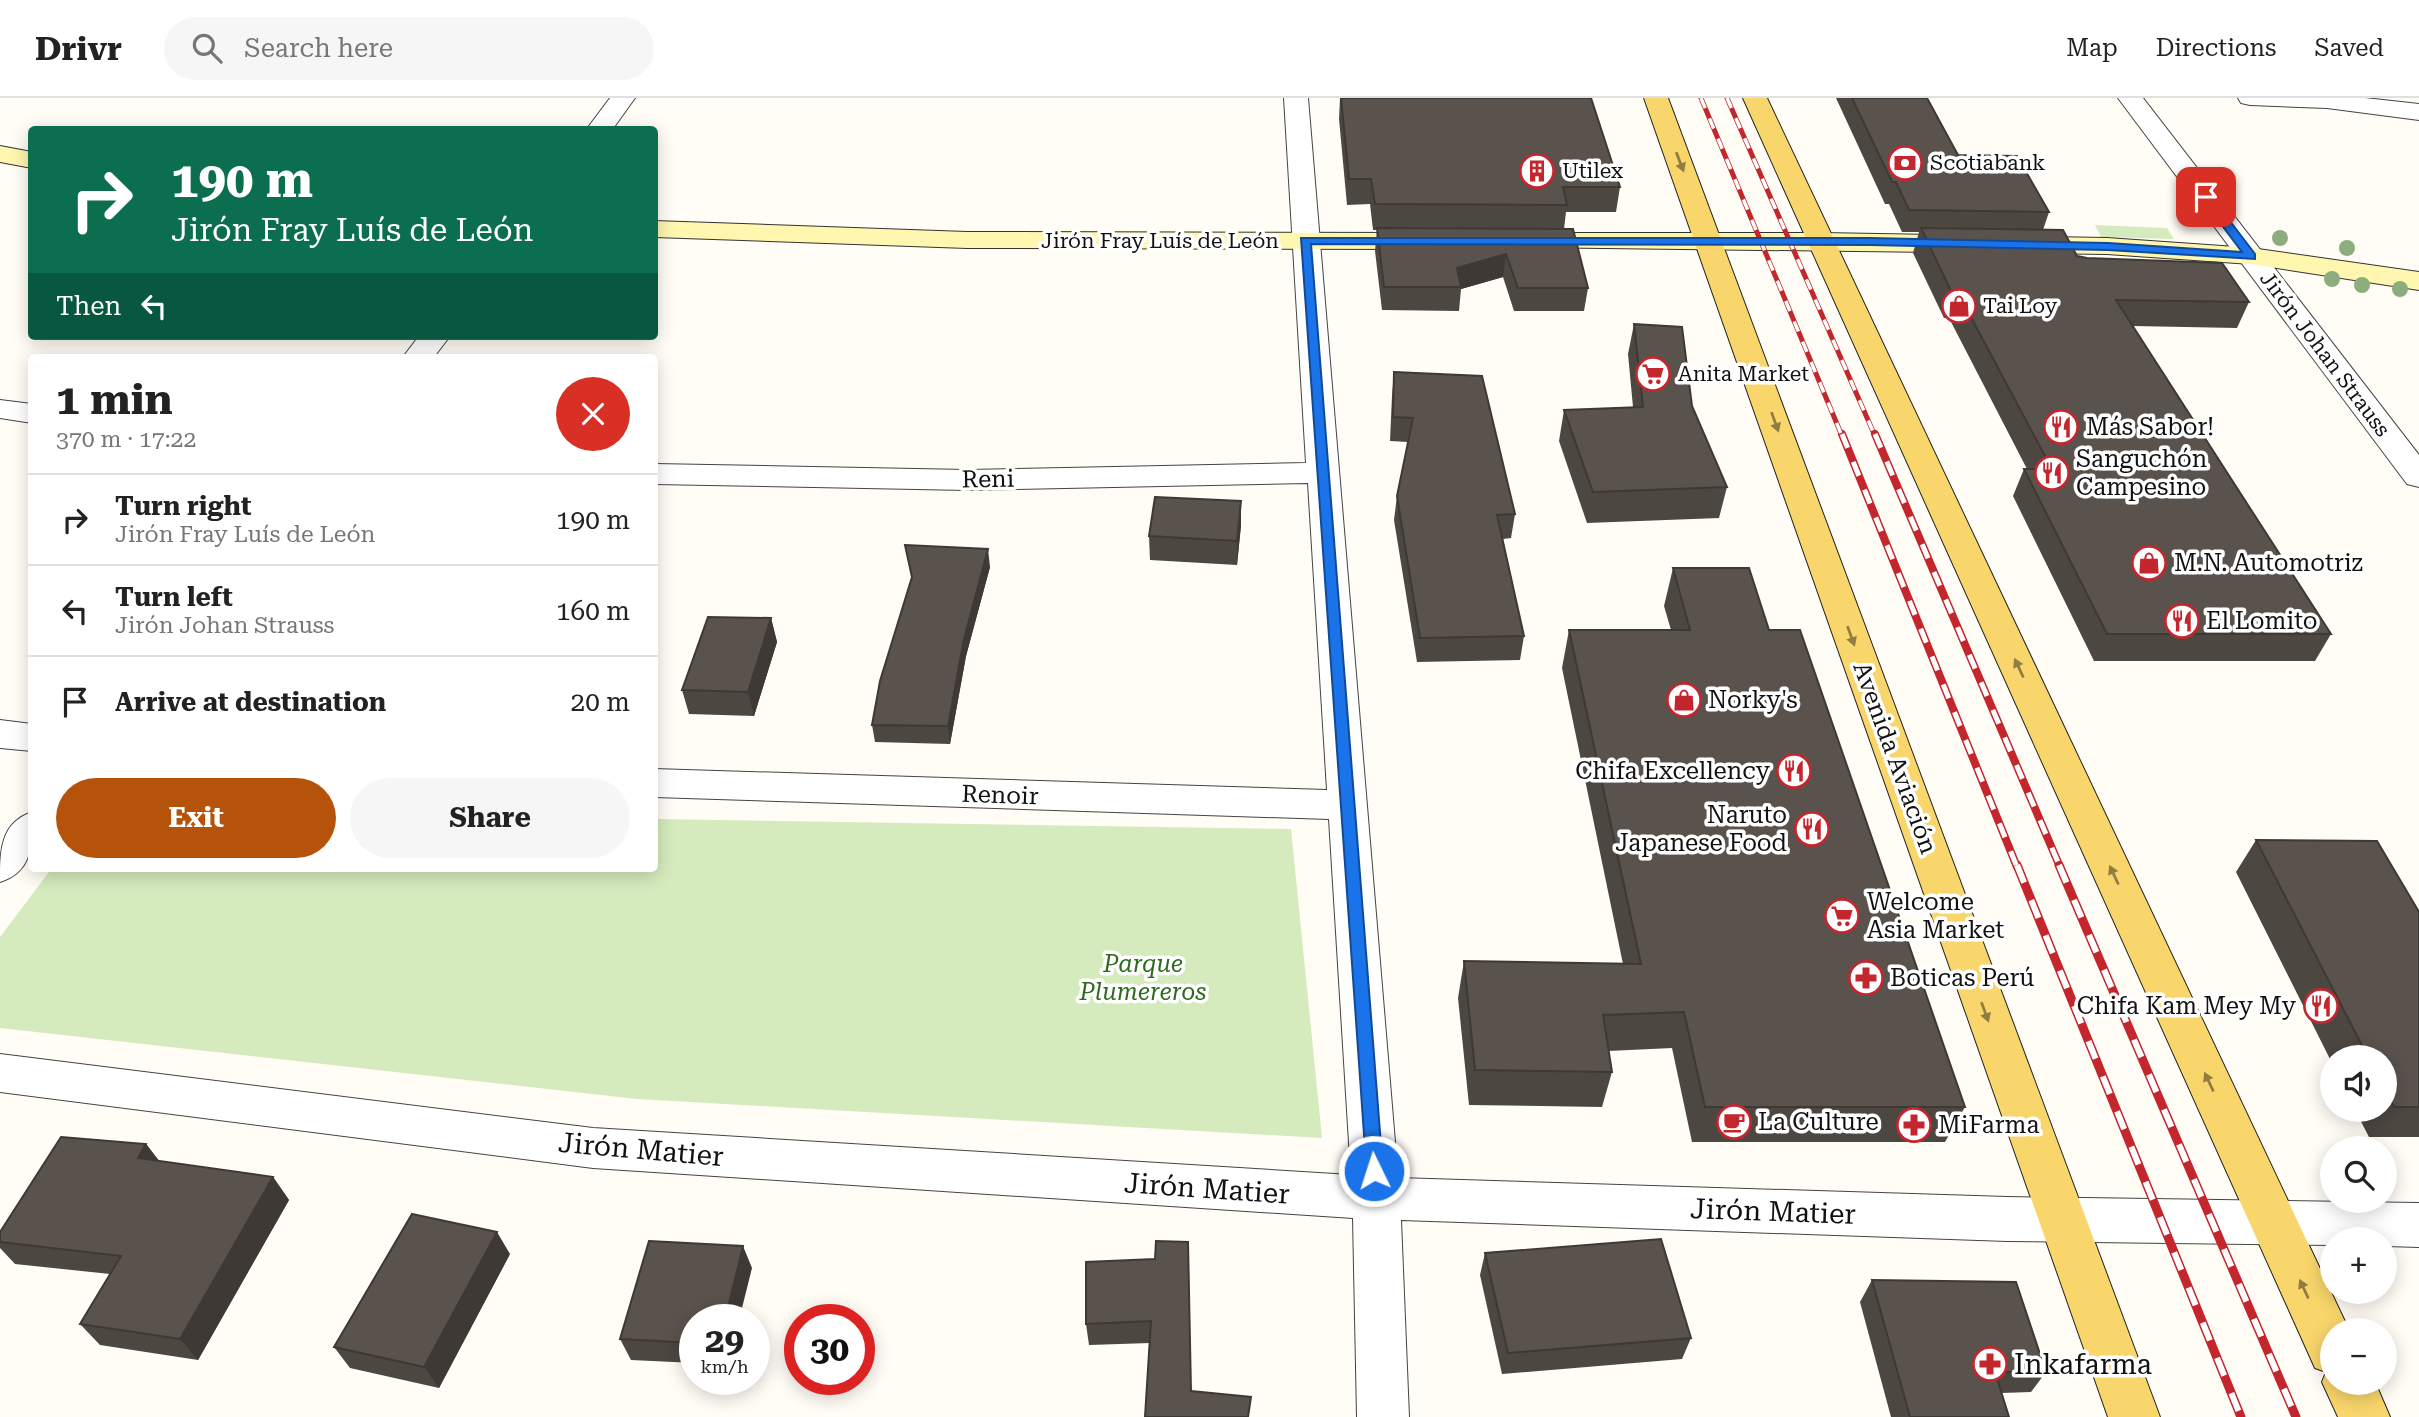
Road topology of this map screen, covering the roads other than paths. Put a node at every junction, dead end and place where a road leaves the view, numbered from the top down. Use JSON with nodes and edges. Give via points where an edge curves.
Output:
{"nodes":[{"id":1,"x":623,"y":98,"type":"edge"},
{"id":2,"x":1296,"y":98,"type":"edge"},
{"id":3,"x":1656,"y":98,"type":"edge"},
{"id":4,"x":1755,"y":98,"type":"edge"},
{"id":5,"x":2130,"y":98,"type":"edge"},
{"id":6,"x":2250,"y":98,"type":"edge"},
{"id":7,"x":2419,"y":112,"type":"edge"},
{"id":8,"x":600,"y":126,"type":"edge"},
{"id":9,"x":0,"y":155,"type":"edge"},
{"id":10,"x":28,"y":159,"type":"edge"},
{"id":11,"x":658,"y":229,"type":"edge"},
{"id":12,"x":1305,"y":241,"type":"junction"},
{"id":13,"x":1455,"y":241,"type":"edge"},
{"id":14,"x":1496,"y":241,"type":"edge"},
{"id":15,"x":1710,"y":241,"type":"junction"},
{"id":16,"x":1822,"y":241,"type":"junction"},
{"id":17,"x":2251,"y":256,"type":"junction"},
{"id":18,"x":2419,"y":281,"type":"edge"},
{"id":19,"x":432,"y":340,"type":"edge"},
{"id":20,"x":420,"y":354,"type":"edge"},
{"id":21,"x":0,"y":409,"type":"edge"},
{"id":22,"x":28,"y":413,"type":"edge"},
{"id":23,"x":1321,"y":473,"type":"junction"},
{"id":24,"x":658,"y":474,"type":"edge"},
{"id":25,"x":2419,"y":477,"type":"edge"},
{"id":26,"x":0,"y":734,"type":"edge"},
{"id":27,"x":28,"y":738,"type":"edge"},
{"id":28,"x":658,"y":783,"type":"edge"},
{"id":29,"x":1346,"y":805,"type":"junction"},
{"id":30,"x":28,"y":832,"type":"edge"},
{"id":31,"x":0,"y":866,"type":"edge"},
{"id":32,"x":0,"y":1073,"type":"edge"},
{"id":33,"x":1376,"y":1199,"type":"junction"},
{"id":34,"x":2062,"y":1220,"type":"junction"},
{"id":35,"x":2274,"y":1224,"type":"junction"},
{"id":36,"x":2419,"y":1225,"type":"edge"},
{"id":37,"x":2320,"y":1322,"type":"edge"},
{"id":38,"x":2354,"y":1395,"type":"edge"},
{"id":39,"x":1384,"y":1417,"type":"edge"},
{"id":40,"x":2134,"y":1417,"type":"edge"},
{"id":41,"x":2364,"y":1417,"type":"edge"}],
"edges":[{"from":1,"to":8,"type":"street"},
{"from":2,"to":12,"type":"street"},
{"from":3,"to":15,"type":"main road","name":"Avenida Aviación","one_way":true},
{"from":4,"to":16,"type":"main road"},
{"from":5,"to":17,"type":"street","name":"Jirón Johan Strauss"},
{"from":6,"to":7,"type":"street"},
{"from":9,"to":10,"type":"street"},
{"from":11,"to":12,"type":"street","name":"Jirón Fray Luís de León","via":[[967,240]]},
{"from":12,"to":13,"type":"street","name":"Jirón Fray Luís de León"},
{"from":12,"to":23,"type":"street"},
{"from":14,"to":15,"type":"street"},
{"from":15,"to":16,"type":"street"},
{"from":15,"to":34,"type":"main road","name":"Avenida Aviación","one_way":true},
{"from":16,"to":17,"type":"street","via":[[2108,246]]},
{"from":35,"to":16,"type":"main road","one_way":true},
{"from":17,"to":18,"type":"street"},
{"from":17,"to":25,"type":"street","name":"Jirón Johan Strauss"},
{"from":19,"to":20,"type":"street"},
{"from":21,"to":22,"type":"street"},
{"from":23,"to":24,"type":"street","name":"Reni","via":[[967,480]]},
{"from":23,"to":29,"type":"street"},
{"from":26,"to":27,"type":"street"},
{"from":28,"to":29,"type":"street","name":"Renoir"},
{"from":29,"to":33,"type":"street"},
{"from":30,"to":31,"type":"street"},
{"from":32,"to":33,"type":"street","name":"Jirón Matier","via":[[593,1148]]},
{"from":33,"to":34,"type":"street","name":"Jirón Matier"},
{"from":33,"to":39,"type":"street"},
{"from":34,"to":35,"type":"street","name":"Jirón Matier"},
{"from":34,"to":40,"type":"main road","name":"Avenida Aviación"},
{"from":35,"to":36,"type":"street","name":"Jirón Matier"},
{"from":37,"to":35,"type":"main road","one_way":true},
{"from":38,"to":41,"type":"main road"}]}
